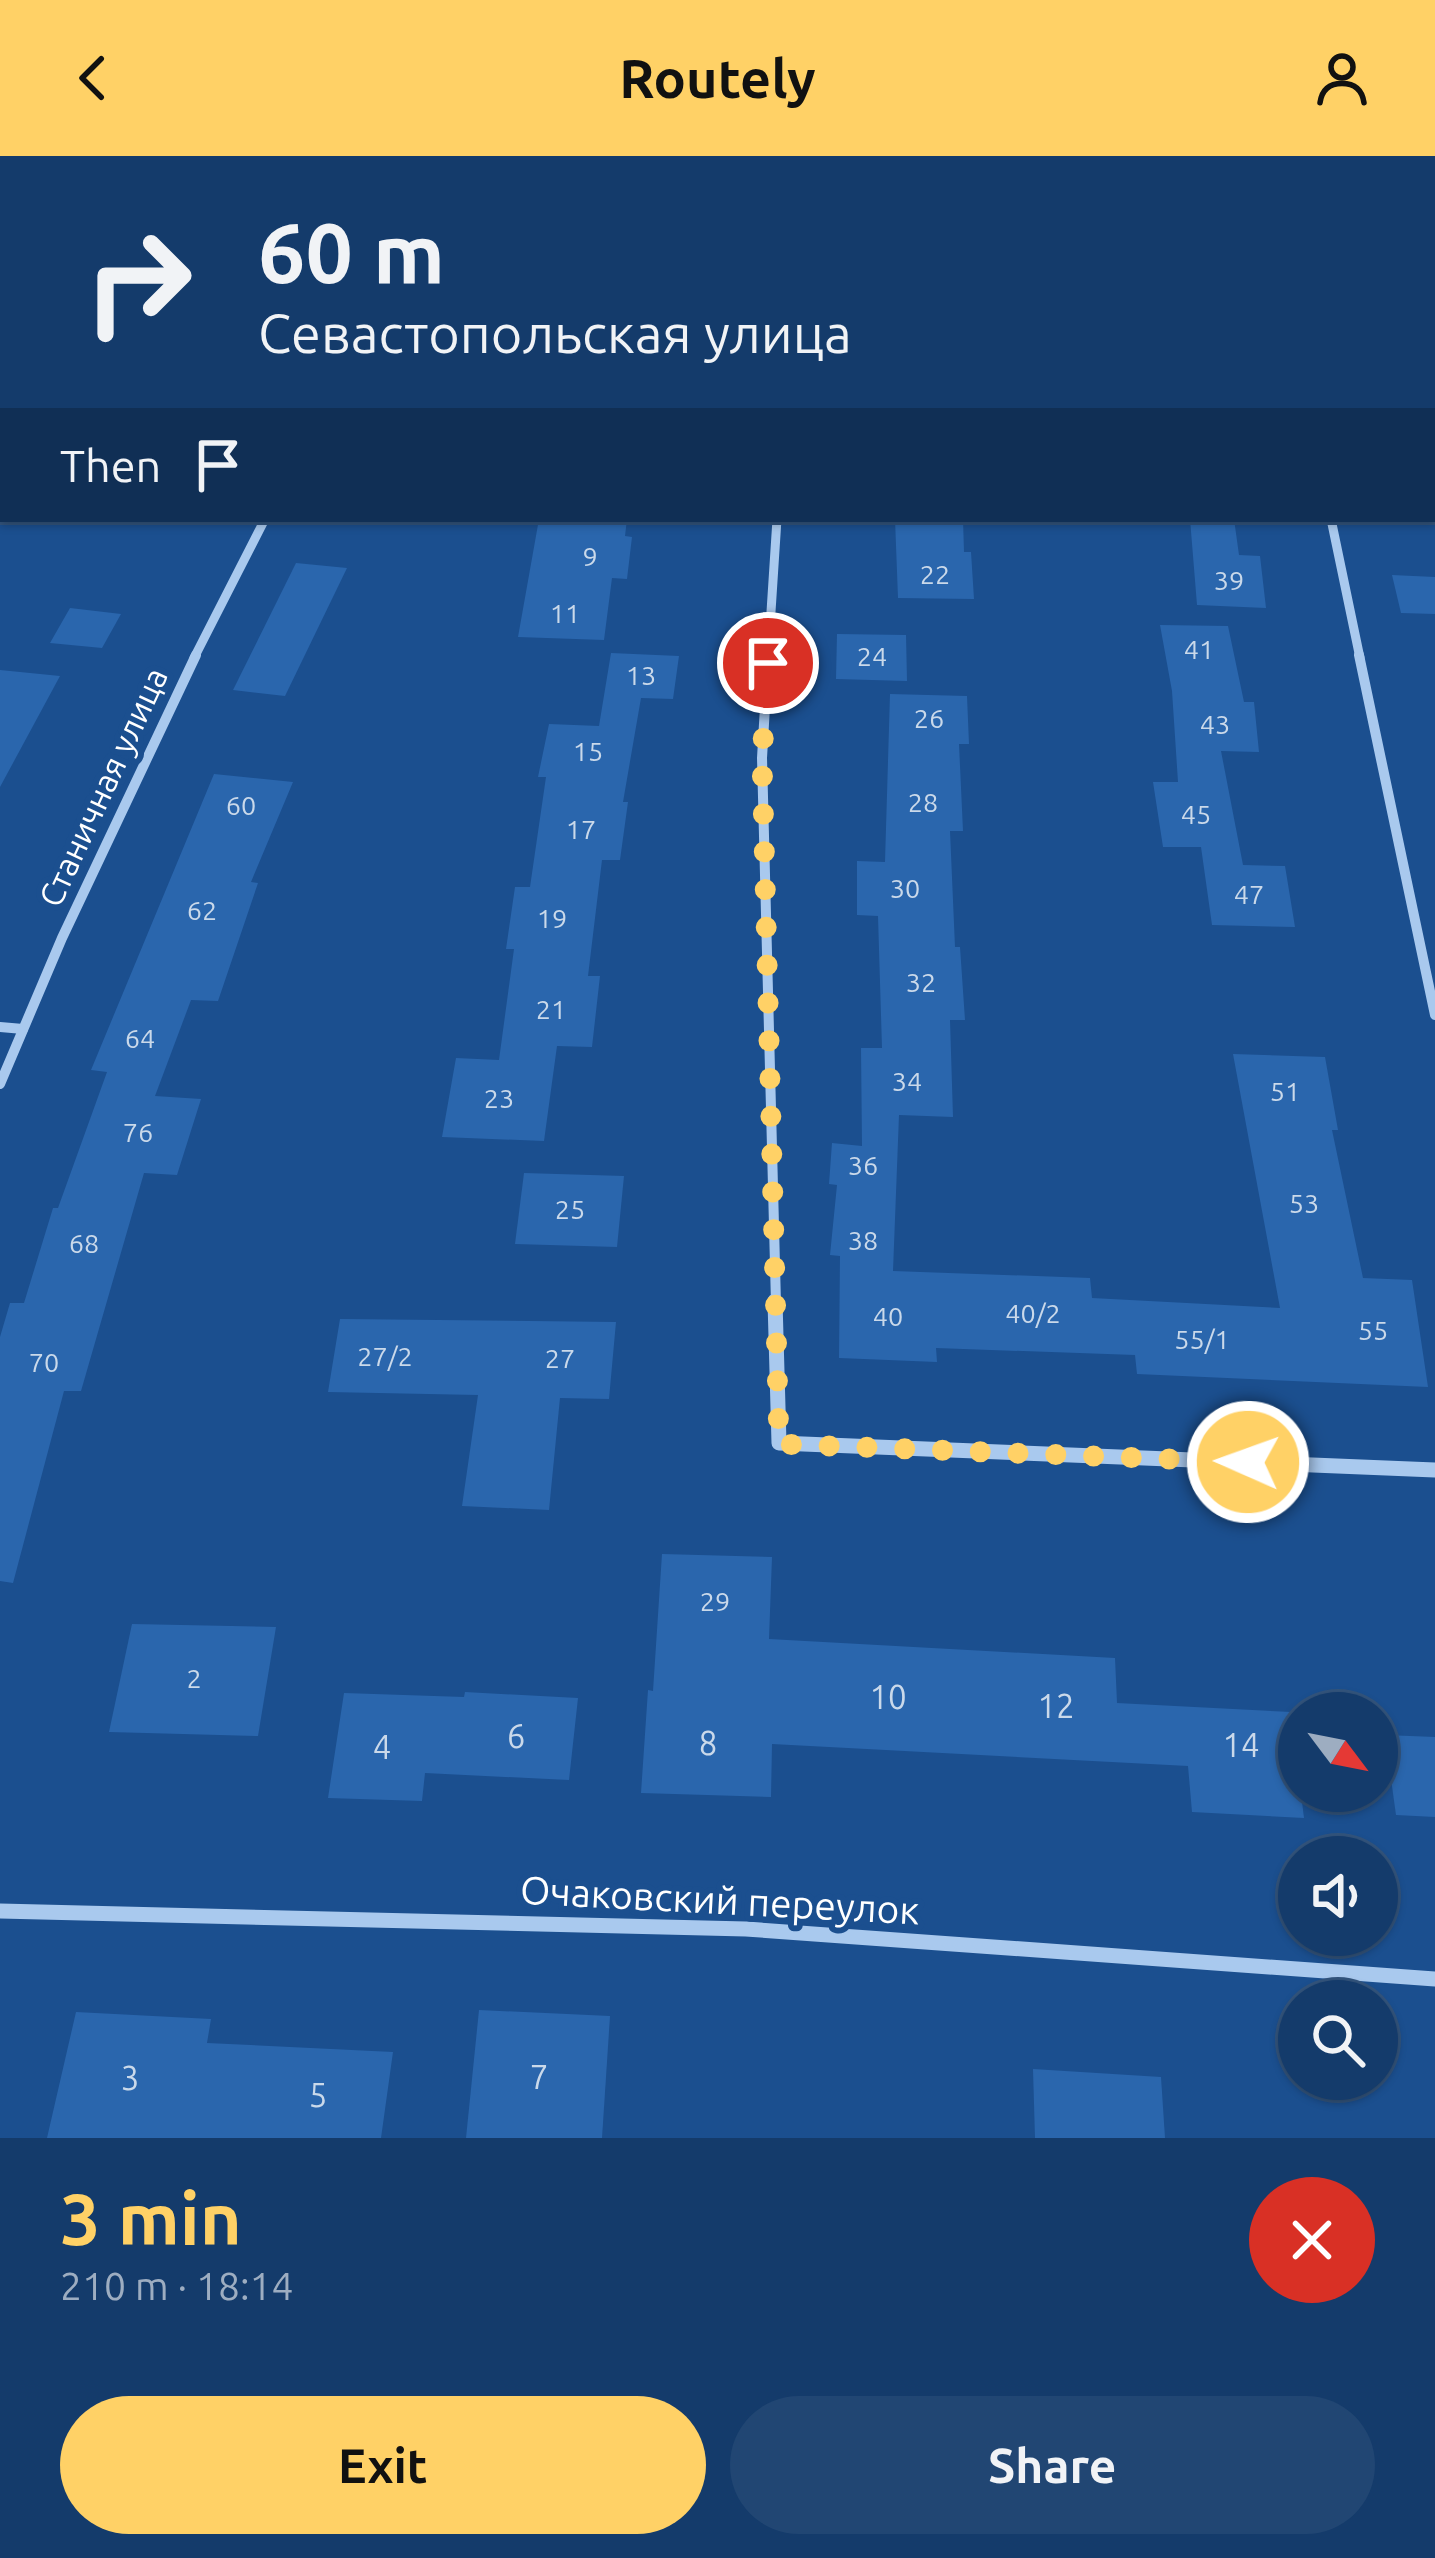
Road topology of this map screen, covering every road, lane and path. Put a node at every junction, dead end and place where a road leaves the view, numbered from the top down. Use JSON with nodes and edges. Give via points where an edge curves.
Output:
{"nodes":[{"id":1,"x":263,"y":522,"type":"edge"},
{"id":2,"x":777,"y":522,"type":"edge"},
{"id":3,"x":1332,"y":522,"type":"edge"},
{"id":4,"x":1435,"y":1015,"type":"edge"},
{"id":5,"x":0,"y":1027,"type":"edge"},
{"id":6,"x":23,"y":1029,"type":"junction"},
{"id":7,"x":0,"y":1084,"type":"edge"},
{"id":8,"x":1435,"y":1470,"type":"edge"},
{"id":9,"x":0,"y":1910,"type":"edge"},
{"id":10,"x":1435,"y":1978,"type":"edge"}],
"edges":[{"from":1,"to":6,"type":"street","name":"Станичная улица"},
{"from":2,"to":8,"type":"street","via":[[762,758],[779,1444]]},
{"from":3,"to":4,"type":"street"},
{"from":5,"to":6,"type":"street"},
{"from":6,"to":7,"type":"street","name":"Станичная улица"},
{"from":9,"to":10,"type":"street","name":"Очаковский переулок","via":[[746,1929]]}]}
